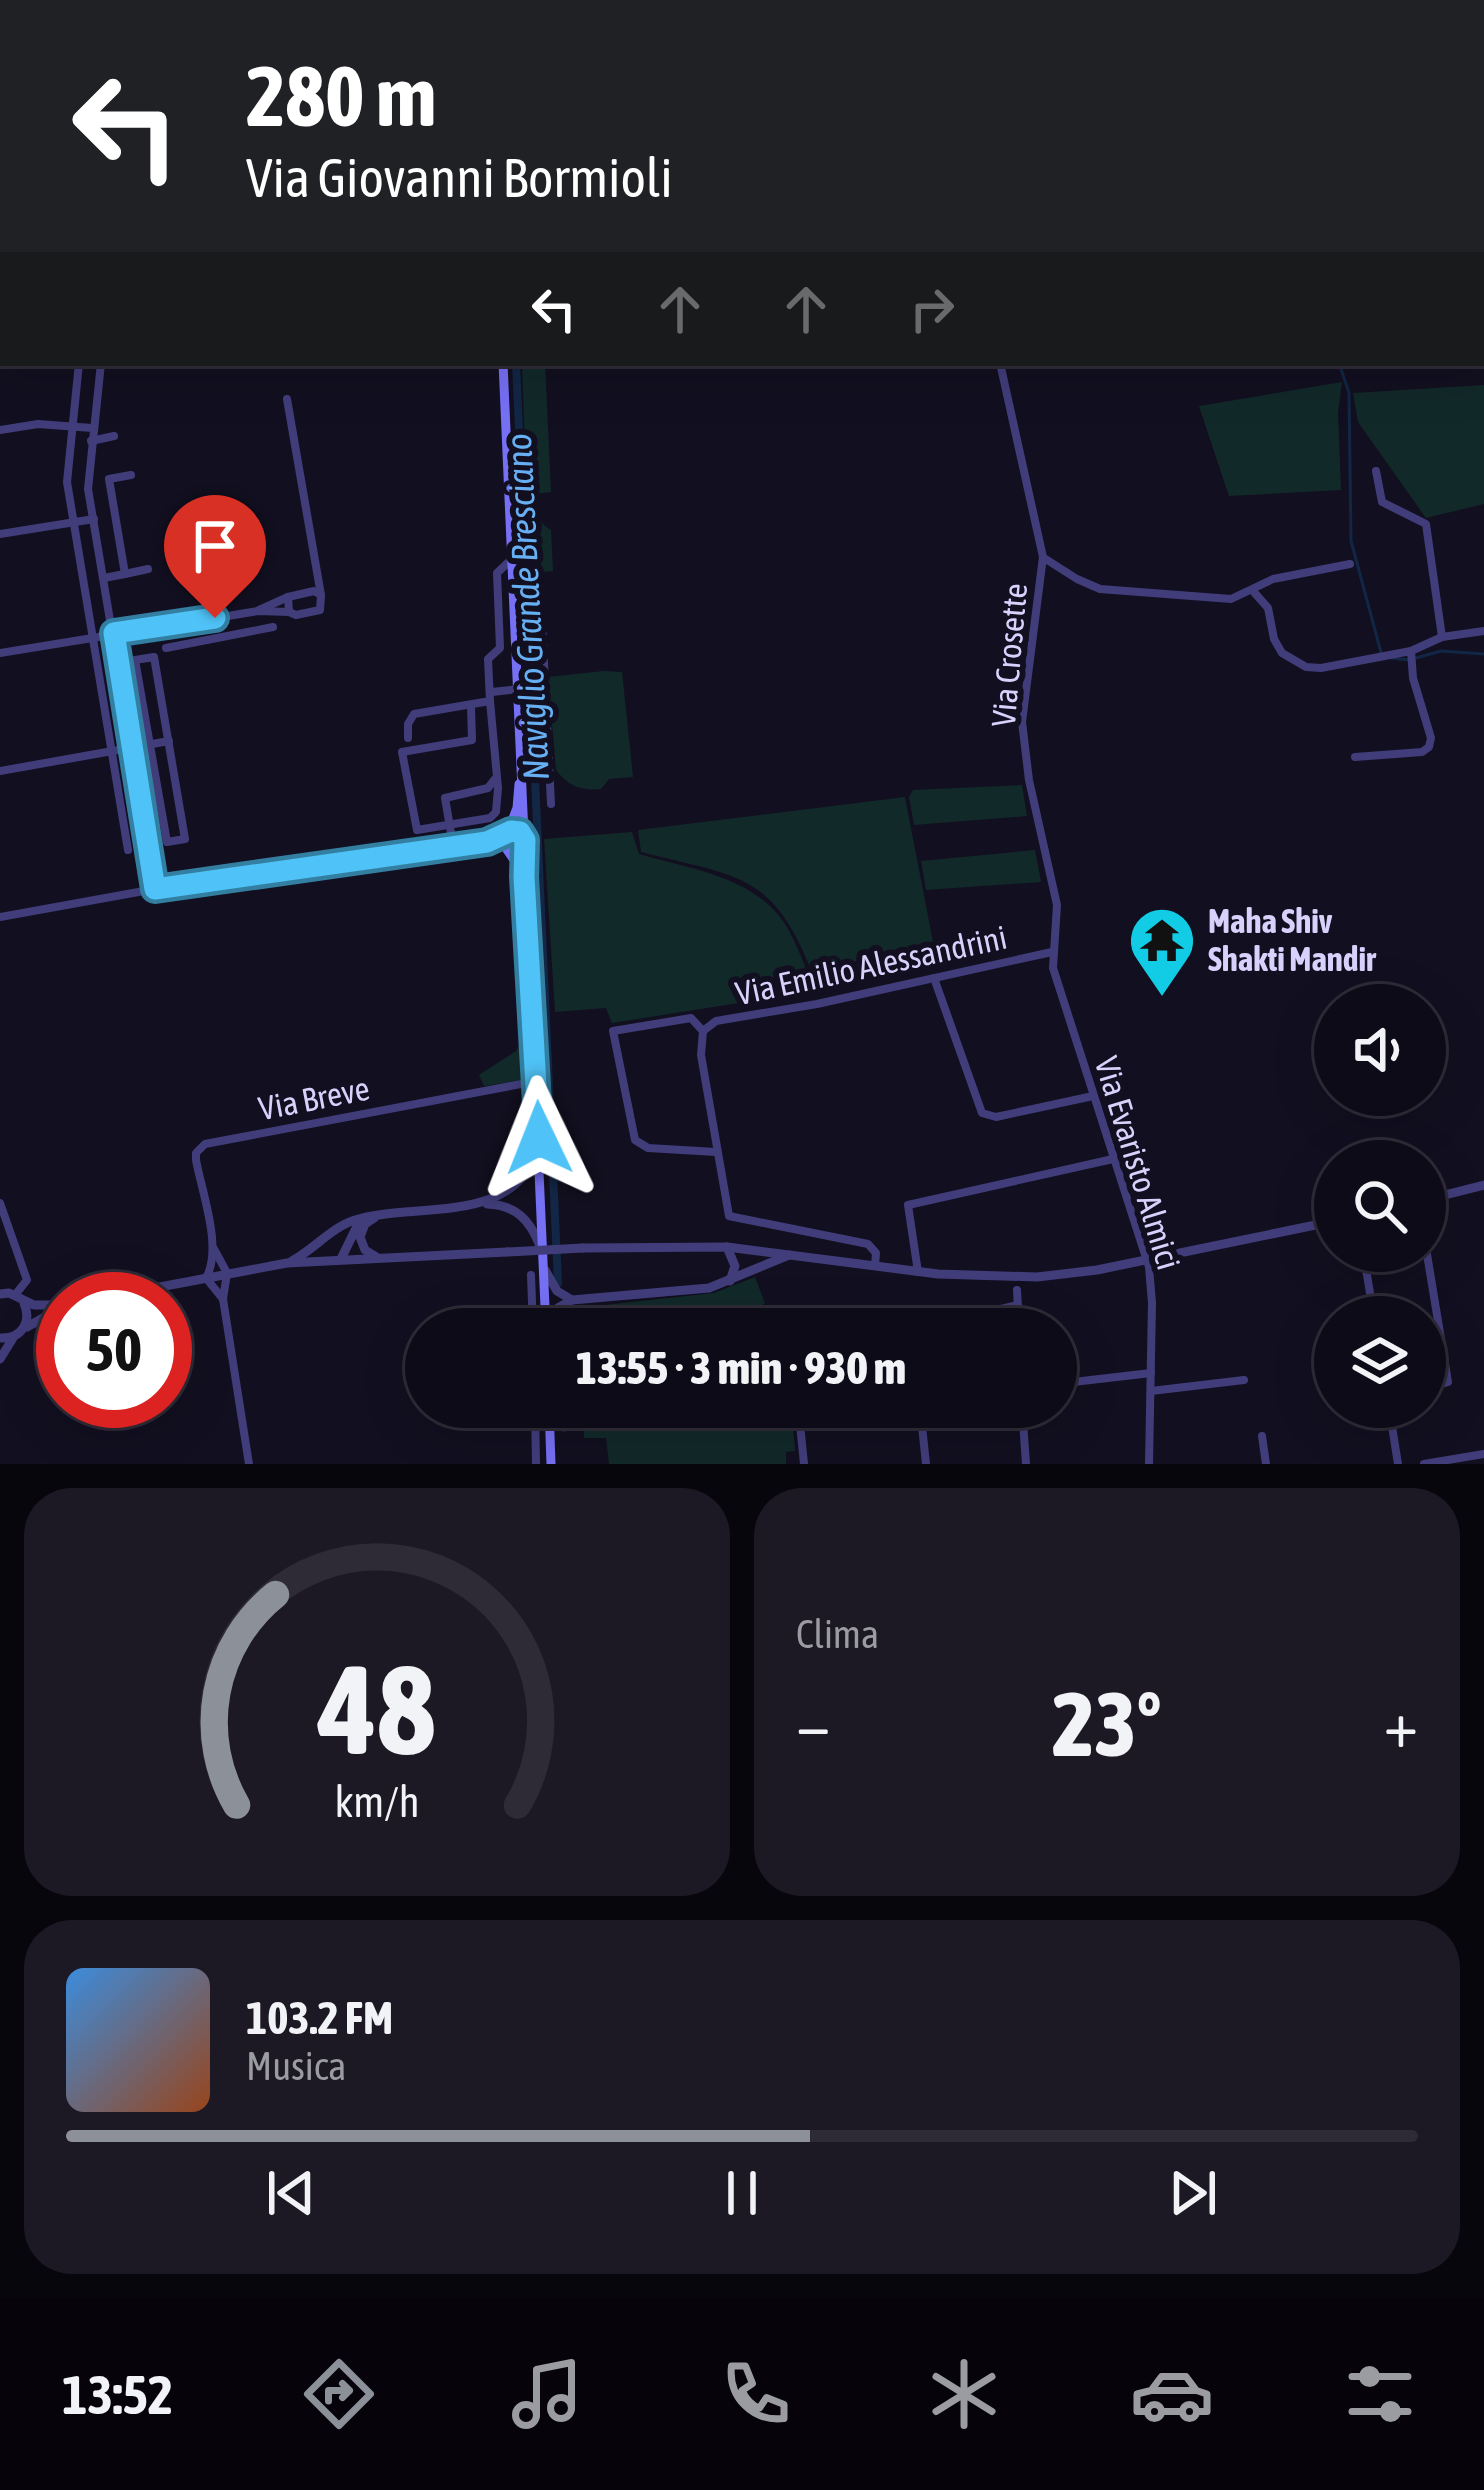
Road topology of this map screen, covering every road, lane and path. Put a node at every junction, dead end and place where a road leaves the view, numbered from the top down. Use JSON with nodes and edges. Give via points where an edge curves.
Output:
{"nodes":[{"id":1,"x":79,"y":366,"type":"edge"},
{"id":2,"x":100,"y":366,"type":"edge"},
{"id":3,"x":503,"y":366,"type":"edge"},
{"id":4,"x":1001,"y":366,"type":"edge"},
{"id":5,"x":287,"y":399,"type":"dead end"},
{"id":6,"x":71,"y":426,"type":"junction"},
{"id":7,"x":92,"y":428,"type":"junction"},
{"id":8,"x":0,"y":430,"type":"edge"},
{"id":9,"x":114,"y":436,"type":"dead end"},
{"id":10,"x":91,"y":441,"type":"junction"},
{"id":11,"x":1376,"y":471,"type":"dead end"},
{"id":12,"x":130,"y":475,"type":"dead end"},
{"id":13,"x":94,"y":518,"type":"junction"},
{"id":14,"x":72,"y":523,"type":"junction"},
{"id":15,"x":0,"y":534,"type":"edge"},
{"id":16,"x":1043,"y":557,"type":"junction"},
{"id":17,"x":512,"y":560,"type":"junction"},
{"id":18,"x":1350,"y":564,"type":"dead end"},
{"id":19,"x":148,"y":569,"type":"dead end"},
{"id":20,"x":124,"y":574,"type":"junction"},
{"id":21,"x":104,"y":578,"type":"junction"},
{"id":22,"x":1253,"y":591,"type":"junction"},
{"id":23,"x":317,"y":593,"type":"junction"},
{"id":24,"x":288,"y":597,"type":"junction"},
{"id":25,"x":258,"y":611,"type":"junction"},
{"id":26,"x":289,"y":612,"type":"junction"},
{"id":27,"x":215,"y":618,"type":"junction"},
{"id":28,"x":519,"y":620,"type":"junction"},
{"id":29,"x":273,"y":627,"type":"dead end"},
{"id":30,"x":1484,"y":632,"type":"edge"},
{"id":31,"x":114,"y":633,"type":"junction"},
{"id":32,"x":92,"y":637,"type":"junction"},
{"id":33,"x":218,"y":638,"type":"junction"},
{"id":34,"x":1442,"y":638,"type":"junction"},
{"id":35,"x":166,"y":648,"type":"dead end"},
{"id":36,"x":1411,"y":651,"type":"junction"},
{"id":37,"x":0,"y":653,"type":"edge"},
{"id":38,"x":519,"y":689,"type":"junction"},
{"id":39,"x":491,"y":697,"type":"junction"},
{"id":40,"x":471,"y":706,"type":"junction"},
{"id":41,"x":408,"y":738,"type":"dead end"},
{"id":42,"x":169,"y":741,"type":"junction"},
{"id":43,"x":521,"y":742,"type":"junction"},
{"id":44,"x":150,"y":745,"type":"junction"},
{"id":45,"x":130,"y":748,"type":"junction"},
{"id":46,"x":111,"y":752,"type":"junction"},
{"id":47,"x":1355,"y":757,"type":"dead end"},
{"id":48,"x":0,"y":771,"type":"edge"},
{"id":49,"x":496,"y":778,"type":"junction"},
{"id":50,"x":488,"y":788,"type":"junction"},
{"id":51,"x":496,"y":798,"type":"junction"},
{"id":52,"x":551,"y":804,"type":"dead end"},
{"id":53,"x":449,"y":825,"type":"junction"},
{"id":54,"x":508,"y":833,"type":"junction"},
{"id":55,"x":525,"y":842,"type":"junction"},
{"id":56,"x":478,"y":843,"type":"junction"},
{"id":57,"x":453,"y":845,"type":"junction"},
{"id":58,"x":128,"y":850,"type":"dead end"},
{"id":59,"x":509,"y":851,"type":"junction"},
{"id":60,"x":524,"y":877,"type":"junction"},
{"id":61,"x":155,"y":889,"type":"junction"},
{"id":62,"x":0,"y":917,"type":"edge"},
{"id":63,"x":1052,"y":952,"type":"junction"},
{"id":64,"x":934,"y":978,"type":"junction"},
{"id":65,"x":703,"y":1031,"type":"junction"},
{"id":66,"x":537,"y":1081,"type":"junction"},
{"id":67,"x":1094,"y":1096,"type":"junction"},
{"id":68,"x":539,"y":1138,"type":"junction"},
{"id":69,"x":716,"y":1152,"type":"junction"},
{"id":70,"x":1114,"y":1159,"type":"junction"},
{"id":71,"x":1484,"y":1185,"type":"edge"},
{"id":72,"x":1446,"y":1195,"type":"edge"},
{"id":73,"x":0,"y":1203,"type":"edge"},
{"id":74,"x":476,"y":1203,"type":"junction"},
{"id":75,"x":370,"y":1217,"type":"junction"},
{"id":76,"x":1314,"y":1225,"type":"edge"},
{"id":77,"x":343,"y":1227,"type":"junction"},
{"id":78,"x":212,"y":1245,"type":"junction"},
{"id":79,"x":727,"y":1247,"type":"junction"},
{"id":80,"x":794,"y":1253,"type":"junction"},
{"id":81,"x":378,"y":1258,"type":"junction"},
{"id":82,"x":339,"y":1259,"type":"junction"},
{"id":83,"x":1148,"y":1259,"type":"junction"},
{"id":84,"x":544,"y":1262,"type":"junction"},
{"id":85,"x":287,"y":1263,"type":"junction"},
{"id":86,"x":875,"y":1266,"type":"junction"},
{"id":87,"x":918,"y":1272,"type":"junction"},
{"id":88,"x":227,"y":1274,"type":"junction"},
{"id":89,"x":531,"y":1275,"type":"dead end"},
{"id":90,"x":1025,"y":1277,"type":"junction"},
{"id":91,"x":206,"y":1278,"type":"junction"},
{"id":92,"x":1007,"y":1278,"type":"junction"},
{"id":93,"x":192,"y":1281,"type":"edge"},
{"id":94,"x":730,"y":1281,"type":"junction"},
{"id":95,"x":1017,"y":1290,"type":"junction"},
{"id":96,"x":0,"y":1294,"type":"edge"},
{"id":97,"x":19,"y":1299,"type":"junction"},
{"id":98,"x":223,"y":1299,"type":"junction"},
{"id":99,"x":572,"y":1300,"type":"junction"},
{"id":100,"x":36,"y":1302,"type":"edge"},
{"id":101,"x":1018,"y":1305,"type":"junction"},
{"id":102,"x":532,"y":1308,"type":"edge"},
{"id":103,"x":546,"y":1308,"type":"edge"},
{"id":104,"x":558,"y":1308,"type":"edge"},
{"id":105,"x":1005,"y":1308,"type":"edge"},
{"id":106,"x":1018,"y":1308,"type":"edge"},
{"id":107,"x":36,"y":1323,"type":"edge"},
{"id":108,"x":18,"y":1334,"type":"junction"},
{"id":109,"x":0,"y":1338,"type":"edge"},
{"id":110,"x":0,"y":1359,"type":"edge"},
{"id":111,"x":1151,"y":1373,"type":"junction"},
{"id":112,"x":1244,"y":1380,"type":"dead end"},
{"id":113,"x":1077,"y":1382,"type":"edge"},
{"id":114,"x":1151,"y":1390,"type":"junction"},
{"id":115,"x":535,"y":1428,"type":"edge"},
{"id":116,"x":550,"y":1428,"type":"edge"},
{"id":117,"x":800,"y":1428,"type":"edge"},
{"id":118,"x":922,"y":1428,"type":"edge"},
{"id":119,"x":1023,"y":1428,"type":"edge"},
{"id":120,"x":1392,"y":1428,"type":"edge"},
{"id":121,"x":1262,"y":1436,"type":"dead end"},
{"id":122,"x":1484,"y":1454,"type":"edge"},
{"id":123,"x":534,"y":1459,"type":"edge"},
{"id":124,"x":551,"y":1460,"type":"edge"},
{"id":125,"x":249,"y":1464,"type":"edge"},
{"id":126,"x":804,"y":1464,"type":"edge"},
{"id":127,"x":926,"y":1464,"type":"edge"},
{"id":128,"x":1026,"y":1464,"type":"edge"},
{"id":129,"x":1149,"y":1464,"type":"edge"},
{"id":130,"x":1266,"y":1464,"type":"edge"},
{"id":131,"x":1398,"y":1464,"type":"edge"},
{"id":132,"x":1424,"y":1464,"type":"edge"}],
"edges":[{"from":1,"to":6,"type":"street"},
{"from":2,"to":7,"type":"street"},
{"from":3,"to":17,"type":"main road"},
{"from":4,"to":16,"type":"street","name":"Via Crosette"},
{"from":5,"to":23,"type":"street"},
{"from":6,"to":7,"type":"street"},
{"from":6,"to":8,"type":"street"},
{"from":6,"to":14,"type":"street"},
{"from":7,"to":10,"type":"street"},
{"from":9,"to":10,"type":"street"},
{"from":10,"to":13,"type":"street"},
{"from":11,"to":34,"type":"street","via":[[1382,502],[1426,524]]},
{"from":12,"to":20,"type":"street","via":[[109,479]]},
{"from":13,"to":14,"type":"street"},
{"from":13,"to":21,"type":"street"},
{"from":14,"to":15,"type":"street"},
{"from":14,"to":32,"type":"street"},
{"from":16,"to":22,"type":"street","via":[[1100,589],[1232,599]]},
{"from":16,"to":63,"type":"street","name":"Via Crosette","via":[[1022,722],[1057,905]]},
{"from":17,"to":28,"type":"main road"},
{"from":17,"to":39,"type":"street","via":[[497,573],[500,648],[488,659]]},
{"from":18,"to":22,"type":"street","via":[[1273,578]]},
{"from":19,"to":20,"type":"street"},
{"from":20,"to":21,"type":"street"},
{"from":21,"to":31,"type":"street"},
{"from":22,"to":36,"type":"street","via":[[1291,662],[1321,668]]},
{"from":23,"to":24,"type":"street"},
{"from":23,"to":26,"type":"street","via":[[317,611]]},
{"from":24,"to":25,"type":"street"},
{"from":24,"to":26,"type":"street"},
{"from":25,"to":26,"type":"street"},
{"from":25,"to":27,"type":"street"},
{"from":27,"to":31,"type":"street"},
{"from":27,"to":33,"type":"street"},
{"from":28,"to":38,"type":"main road"},
{"from":28,"to":52,"type":"street","via":[[542,624]]},
{"from":29,"to":33,"type":"street"},
{"from":30,"to":34,"type":"street"},
{"from":31,"to":32,"type":"street"},
{"from":31,"to":45,"type":"street"},
{"from":32,"to":37,"type":"street"},
{"from":32,"to":46,"type":"street"},
{"from":33,"to":35,"type":"street"},
{"from":34,"to":36,"type":"street"},
{"from":36,"to":47,"type":"street","via":[[1429,747]]},
{"from":38,"to":39,"type":"street"},
{"from":38,"to":43,"type":"main road"},
{"from":39,"to":40,"type":"street"},
{"from":39,"to":49,"type":"street"},
{"from":40,"to":41,"type":"street","via":[[414,714]]},
{"from":40,"to":53,"type":"street","via":[[472,740],[401,754],[415,828]]},
{"from":42,"to":44,"type":"street"},
{"from":42,"to":44,"type":"street","via":[[154,657],[135,660]]},
{"from":42,"to":44,"type":"street","via":[[185,839],[166,842]]},
{"from":43,"to":54,"type":"main road","via":[[518,808]]},
{"from":43,"to":55,"type":"main road"},
{"from":44,"to":45,"type":"street"},
{"from":45,"to":46,"type":"street"},
{"from":45,"to":61,"type":"street"},
{"from":46,"to":48,"type":"street"},
{"from":46,"to":58,"type":"street"},
{"from":49,"to":50,"type":"street"},
{"from":49,"to":51,"type":"street"},
{"from":50,"to":51,"type":"street"},
{"from":50,"to":53,"type":"street","via":[[447,796]]},
{"from":51,"to":53,"type":"street","via":[[492,817]]},
{"from":53,"to":57,"type":"street"},
{"from":54,"to":55,"type":"main road"},
{"from":54,"to":56,"type":"street"},
{"from":54,"to":59,"type":"main road"},
{"from":55,"to":59,"type":"main road"},
{"from":55,"to":60,"type":"main road"},
{"from":56,"to":57,"type":"street"},
{"from":56,"to":59,"type":"street"},
{"from":57,"to":61,"type":"street"},
{"from":59,"to":60,"type":"main road"},
{"from":60,"to":66,"type":"main road"},
{"from":61,"to":62,"type":"street"},
{"from":63,"to":64,"type":"street","name":"Via Emilio Alessandrini"},
{"from":63,"to":67,"type":"street","name":"Via Evaristo Almici"},
{"from":64,"to":65,"type":"street","name":"Via Emilio Alessandrini","via":[[716,1021]]},
{"from":64,"to":67,"type":"street","via":[[982,1114]]},
{"from":65,"to":69,"type":"street","name":"Via Emilio Alessandrini"},
{"from":65,"to":69,"type":"street","name":"Via Emilio Alessandrini","via":[[691,1018],[613,1031],[635,1140],[648,1148]]},
{"from":66,"to":68,"type":"main road"},
{"from":66,"to":78,"type":"street","name":"Via Breve","via":[[205,1144],[196,1160]]},
{"from":67,"to":70,"type":"street","name":"Via Evaristo Almici"},
{"from":68,"to":74,"type":"street","via":[[516,1184]]},
{"from":68,"to":84,"type":"main road"},
{"from":69,"to":86,"type":"street","name":"Via Emilio Alessandrini","via":[[731,1218],[868,1244]]},
{"from":70,"to":83,"type":"street","name":"Via Evaristo Almici"},
{"from":70,"to":87,"type":"street","via":[[908,1205]]},
{"from":71,"to":72,"type":"street"},
{"from":73,"to":97,"type":"street","via":[[27,1280]]},
{"from":74,"to":75,"type":"street"},
{"from":74,"to":84,"type":"street","via":[[519,1213]]},
{"from":75,"to":77,"type":"street"},
{"from":75,"to":81,"type":"street","via":[[360,1237]]},
{"from":75,"to":82,"type":"street","via":[[352,1229]]},
{"from":76,"to":83,"type":"street"},
{"from":77,"to":82,"type":"street","via":[[333,1244]]},
{"from":77,"to":85,"type":"street"},
{"from":78,"to":88,"type":"street"},
{"from":78,"to":91,"type":"street"},
{"from":79,"to":80,"type":"street"},
{"from":79,"to":81,"type":"street","bridge":true},
{"from":79,"to":94,"type":"street","via":[[735,1266]]},
{"from":80,"to":86,"type":"street"},
{"from":80,"to":94,"type":"street"},
{"from":81,"to":82,"type":"street"},
{"from":82,"to":85,"type":"street"},
{"from":83,"to":90,"type":"street"},
{"from":83,"to":111,"type":"street","name":"Via Evaristo Almici"},
{"from":84,"to":99,"type":"street","via":[[557,1291]]},
{"from":84,"to":103,"type":"main road"},
{"from":85,"to":88,"type":"street"},
{"from":86,"to":87,"type":"street"},
{"from":87,"to":92,"type":"street"},
{"from":88,"to":91,"type":"street"},
{"from":88,"to":98,"type":"street"},
{"from":89,"to":102,"type":"street"},
{"from":90,"to":92,"type":"street"},
{"from":90,"to":95,"type":"street"},
{"from":91,"to":93,"type":"street"},
{"from":91,"to":98,"type":"street"},
{"from":92,"to":95,"type":"street"},
{"from":94,"to":99,"type":"street"},
{"from":95,"to":101,"type":"street"},
{"from":96,"to":97,"type":"street"},
{"from":97,"to":100,"type":"street"},
{"from":97,"to":108,"type":"street","via":[[28,1319]]},
{"from":98,"to":125,"type":"street"},
{"from":99,"to":104,"type":"street"},
{"from":101,"to":105,"type":"street"},
{"from":101,"to":106,"type":"street"},
{"from":107,"to":108,"type":"street"},
{"from":108,"to":109,"type":"street"},
{"from":108,"to":110,"type":"street"},
{"from":111,"to":113,"type":"street"},
{"from":111,"to":114,"type":"street","name":"Via Evaristo Almici"},
{"from":112,"to":114,"type":"street"},
{"from":114,"to":129,"type":"street","name":"Via Evaristo Almici"},
{"from":115,"to":123,"type":"street"},
{"from":116,"to":124,"type":"main road"},
{"from":117,"to":126,"type":"street"},
{"from":118,"to":127,"type":"street"},
{"from":119,"to":128,"type":"street"},
{"from":120,"to":131,"type":"street"},
{"from":121,"to":130,"type":"street"},
{"from":122,"to":132,"type":"street"},
{"from":123,"to":124,"type":"street"}]}
